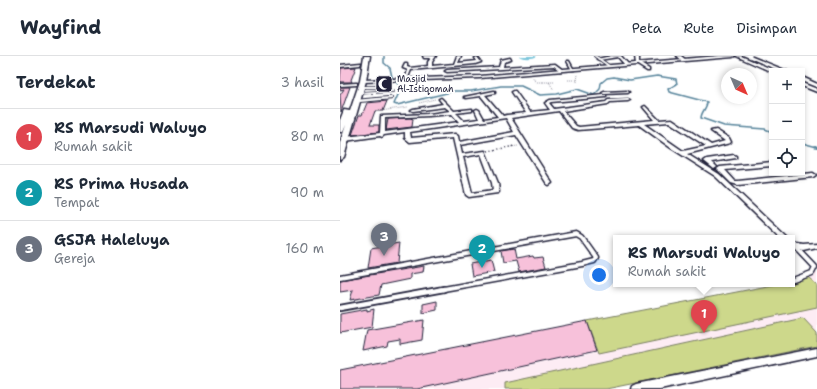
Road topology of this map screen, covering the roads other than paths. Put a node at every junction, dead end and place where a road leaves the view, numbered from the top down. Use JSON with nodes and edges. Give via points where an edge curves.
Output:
{"nodes":[{"id":1,"x":362,"y":56,"type":"edge"},
{"id":2,"x":367,"y":56,"type":"edge"},
{"id":3,"x":434,"y":56,"type":"edge"},
{"id":4,"x":459,"y":56,"type":"edge"},
{"id":5,"x":507,"y":56,"type":"edge"},
{"id":6,"x":618,"y":56,"type":"edge"},
{"id":7,"x":637,"y":56,"type":"edge"},
{"id":8,"x":678,"y":56,"type":"edge"},
{"id":9,"x":731,"y":56,"type":"edge"},
{"id":10,"x":738,"y":56,"type":"edge"},
{"id":11,"x":424,"y":57,"type":"dead end"},
{"id":12,"x":597,"y":57,"type":"edge"},
{"id":13,"x":477,"y":58,"type":"dead end"},
{"id":14,"x":684,"y":60,"type":"junction"},
{"id":15,"x":568,"y":62,"type":"dead end"},
{"id":16,"x":637,"y":63,"type":"junction"},
{"id":17,"x":360,"y":64,"type":"junction"},
{"id":18,"x":456,"y":64,"type":"junction"},
{"id":19,"x":624,"y":64,"type":"junction"},
{"id":20,"x":406,"y":65,"type":"dead end"},
{"id":21,"x":340,"y":66,"type":"edge"},
{"id":22,"x":609,"y":66,"type":"junction"},
{"id":23,"x":501,"y":67,"type":"junction"},
{"id":24,"x":432,"y":68,"type":"junction"},
{"id":25,"x":493,"y":68,"type":"junction"},
{"id":26,"x":410,"y":69,"type":"junction"},
{"id":27,"x":574,"y":69,"type":"junction"},
{"id":28,"x":769,"y":69,"type":"edge"},
{"id":29,"x":461,"y":70,"type":"junction"},
{"id":30,"x":561,"y":70,"type":"junction"},
{"id":31,"x":648,"y":70,"type":"dead end"},
{"id":32,"x":447,"y":71,"type":"dead end"},
{"id":33,"x":628,"y":71,"type":"dead end"},
{"id":34,"x":492,"y":76,"type":"junction"},
{"id":35,"x":461,"y":78,"type":"junction"},
{"id":36,"x":406,"y":79,"type":"junction"},
{"id":37,"x":340,"y":85,"type":"edge"},
{"id":38,"x":805,"y":85,"type":"edge"},
{"id":39,"x":360,"y":86,"type":"junction"},
{"id":40,"x":377,"y":87,"type":"dead end"},
{"id":41,"x":608,"y":87,"type":"dead end"},
{"id":42,"x":393,"y":91,"type":"dead end"},
{"id":43,"x":817,"y":91,"type":"edge"},
{"id":44,"x":494,"y":92,"type":"dead end"},
{"id":45,"x":514,"y":92,"type":"dead end"},
{"id":46,"x":626,"y":92,"type":"dead end"},
{"id":47,"x":482,"y":94,"type":"junction"},
{"id":48,"x":604,"y":94,"type":"junction"},
{"id":49,"x":466,"y":96,"type":"dead end"},
{"id":50,"x":392,"y":98,"type":"dead end"},
{"id":51,"x":441,"y":99,"type":"dead end"},
{"id":52,"x":628,"y":100,"type":"dead end"},
{"id":53,"x":357,"y":101,"type":"junction"},
{"id":54,"x":608,"y":101,"type":"junction"},
{"id":55,"x":447,"y":105,"type":"junction"},
{"id":56,"x":645,"y":107,"type":"dead end"},
{"id":57,"x":413,"y":110,"type":"dead end"},
{"id":58,"x":470,"y":110,"type":"dead end"},
{"id":59,"x":477,"y":110,"type":"dead end"},
{"id":60,"x":552,"y":110,"type":"junction"},
{"id":61,"x":560,"y":110,"type":"junction"},
{"id":62,"x":454,"y":112,"type":"junction"},
{"id":63,"x":528,"y":114,"type":"junction"},
{"id":64,"x":504,"y":117,"type":"junction"},
{"id":65,"x":482,"y":120,"type":"junction"},
{"id":66,"x":658,"y":121,"type":"junction"},
{"id":67,"x":462,"y":122,"type":"junction"},
{"id":68,"x":640,"y":123,"type":"junction"},
{"id":69,"x":340,"y":130,"type":"edge"},
{"id":70,"x":407,"y":130,"type":"junction"},
{"id":71,"x":490,"y":131,"type":"dead end"},
{"id":72,"x":714,"y":131,"type":"dead end"},
{"id":73,"x":517,"y":133,"type":"junction"},
{"id":74,"x":382,"y":135,"type":"junction"},
{"id":75,"x":492,"y":138,"type":"junction"},
{"id":76,"x":458,"y":144,"type":"junction"},
{"id":77,"x":343,"y":145,"type":"edge"},
{"id":78,"x":711,"y":147,"type":"junction"},
{"id":79,"x":683,"y":153,"type":"junction"},
{"id":80,"x":460,"y":156,"type":"junction"},
{"id":81,"x":340,"y":157,"type":"edge"},
{"id":82,"x":734,"y":157,"type":"dead end"},
{"id":83,"x":769,"y":165,"type":"edge"},
{"id":84,"x":723,"y":175,"type":"junction"},
{"id":85,"x":813,"y":175,"type":"dead end"},
{"id":86,"x":804,"y":177,"type":"joint"},
{"id":87,"x":549,"y":183,"type":"dead end"},
{"id":88,"x":780,"y":235,"type":"edge"},
{"id":89,"x":795,"y":246,"type":"edge"},
{"id":90,"x":817,"y":246,"type":"edge"},
{"id":91,"x":795,"y":247,"type":"edge"},
{"id":92,"x":340,"y":277,"type":"edge"},
{"id":93,"x":795,"y":279,"type":"edge"},
{"id":94,"x":340,"y":308,"type":"edge"},
{"id":95,"x":817,"y":352,"type":"edge"},
{"id":96,"x":636,"y":389,"type":"edge"}],
"edges":[{"from":1,"to":17,"type":"highway"},
{"from":2,"to":39,"type":"highway"},
{"from":3,"to":11,"type":"street"},
{"from":3,"to":24,"type":"street","via":[[430,62]]},
{"from":4,"to":18,"type":"street"},
{"from":5,"to":23,"type":"street","via":[[511,58],[502,61]]},
{"from":6,"to":12,"type":"street"},
{"from":6,"to":19,"type":"street"},
{"from":7,"to":16,"type":"street"},
{"from":8,"to":14,"type":"street"},
{"from":9,"to":14,"type":"street"},
{"from":10,"to":28,"type":"street"},
{"from":12,"to":22,"type":"lane"},
{"from":13,"to":18,"type":"street","via":[[478,63]]},
{"from":14,"to":16,"type":"street"},
{"from":15,"to":27,"type":"street"},
{"from":16,"to":19,"type":"street"},
{"from":16,"to":31,"type":"street"},
{"from":17,"to":21,"type":"street"},
{"from":17,"to":39,"type":"highway"},
{"from":18,"to":24,"type":"street"},
{"from":19,"to":22,"type":"street"},
{"from":19,"to":33,"type":"street"},
{"from":20,"to":26,"type":"street","via":[[405,68]]},
{"from":22,"to":27,"type":"street"},
{"from":23,"to":25,"type":"street"},
{"from":23,"to":30,"type":"street","via":[[556,65]]},
{"from":24,"to":26,"type":"street"},
{"from":25,"to":29,"type":"street"},
{"from":25,"to":34,"type":"street"},
{"from":26,"to":36,"type":"street"},
{"from":27,"to":30,"type":"street"},
{"from":29,"to":32,"type":"street"},
{"from":29,"to":35,"type":"street"},
{"from":30,"to":34,"type":"street"},
{"from":34,"to":35,"type":"street"},
{"from":35,"to":36,"type":"street"},
{"from":36,"to":39,"type":"street"},
{"from":37,"to":39,"type":"street"},
{"from":38,"to":43,"type":"street"},
{"from":39,"to":40,"type":"lane"},
{"from":39,"to":42,"type":"lane"},
{"from":39,"to":53,"type":"highway"},
{"from":39,"to":69,"type":"highway"},
{"from":41,"to":48,"type":"street"},
{"from":44,"to":47,"type":"street"},
{"from":45,"to":63,"type":"street"},
{"from":46,"to":48,"type":"street"},
{"from":47,"to":49,"type":"street"},
{"from":47,"to":64,"type":"street"},
{"from":48,"to":54,"type":"street"},
{"from":48,"to":60,"type":"street","via":[[548,101]]},
{"from":50,"to":53,"type":"lane"},
{"from":51,"to":55,"type":"street"},
{"from":52,"to":54,"type":"street"},
{"from":53,"to":77,"type":"highway"},
{"from":54,"to":61,"type":"street","via":[[606,104]]},
{"from":55,"to":57,"type":"street"},
{"from":55,"to":62,"type":"street"},
{"from":56,"to":66,"type":"street"},
{"from":58,"to":62,"type":"street"},
{"from":59,"to":65,"type":"street"},
{"from":60,"to":61,"type":"street"},
{"from":60,"to":63,"type":"street"},
{"from":61,"to":68,"type":"street","via":[[577,129]]},
{"from":62,"to":67,"type":"street"},
{"from":62,"to":74,"type":"street","via":[[383,117]]},
{"from":63,"to":64,"type":"street"},
{"from":64,"to":65,"type":"street"},
{"from":64,"to":73,"type":"street"},
{"from":65,"to":67,"type":"street"},
{"from":66,"to":68,"type":"street"},
{"from":66,"to":78,"type":"street","via":[[673,121]]},
{"from":67,"to":70,"type":"street"},
{"from":68,"to":79,"type":"street"},
{"from":70,"to":74,"type":"street"},
{"from":70,"to":76,"type":"street","via":[[410,140],[453,135]]},
{"from":71,"to":75,"type":"street"},
{"from":72,"to":78,"type":"street","via":[[729,141]]},
{"from":73,"to":75,"type":"street"},
{"from":73,"to":87,"type":"street"},
{"from":74,"to":77,"type":"street"},
{"from":75,"to":76,"type":"street"},
{"from":76,"to":80,"type":"street"},
{"from":77,"to":81,"type":"highway"},
{"from":78,"to":79,"type":"street"},
{"from":79,"to":84,"type":"street"},
{"from":80,"to":80,"type":"street","via":[[483,152],[496,191],[469,195]]},
{"from":82,"to":84,"type":"street","via":[[708,161]]},
{"from":83,"to":84,"type":"street"},
{"from":84,"to":86,"type":"street","via":[[734,183]]},
{"from":84,"to":88,"type":"street"},
{"from":85,"to":86,"type":"street"},
{"from":89,"to":90,"type":"street"},
{"from":91,"to":93,"type":"lane","via":[[815,267],[815,270]]},
{"from":92,"to":94,"type":"lane","via":[[576,234],[582,236],[596,258],[582,264]]},
{"from":95,"to":96,"type":"street"}]}
